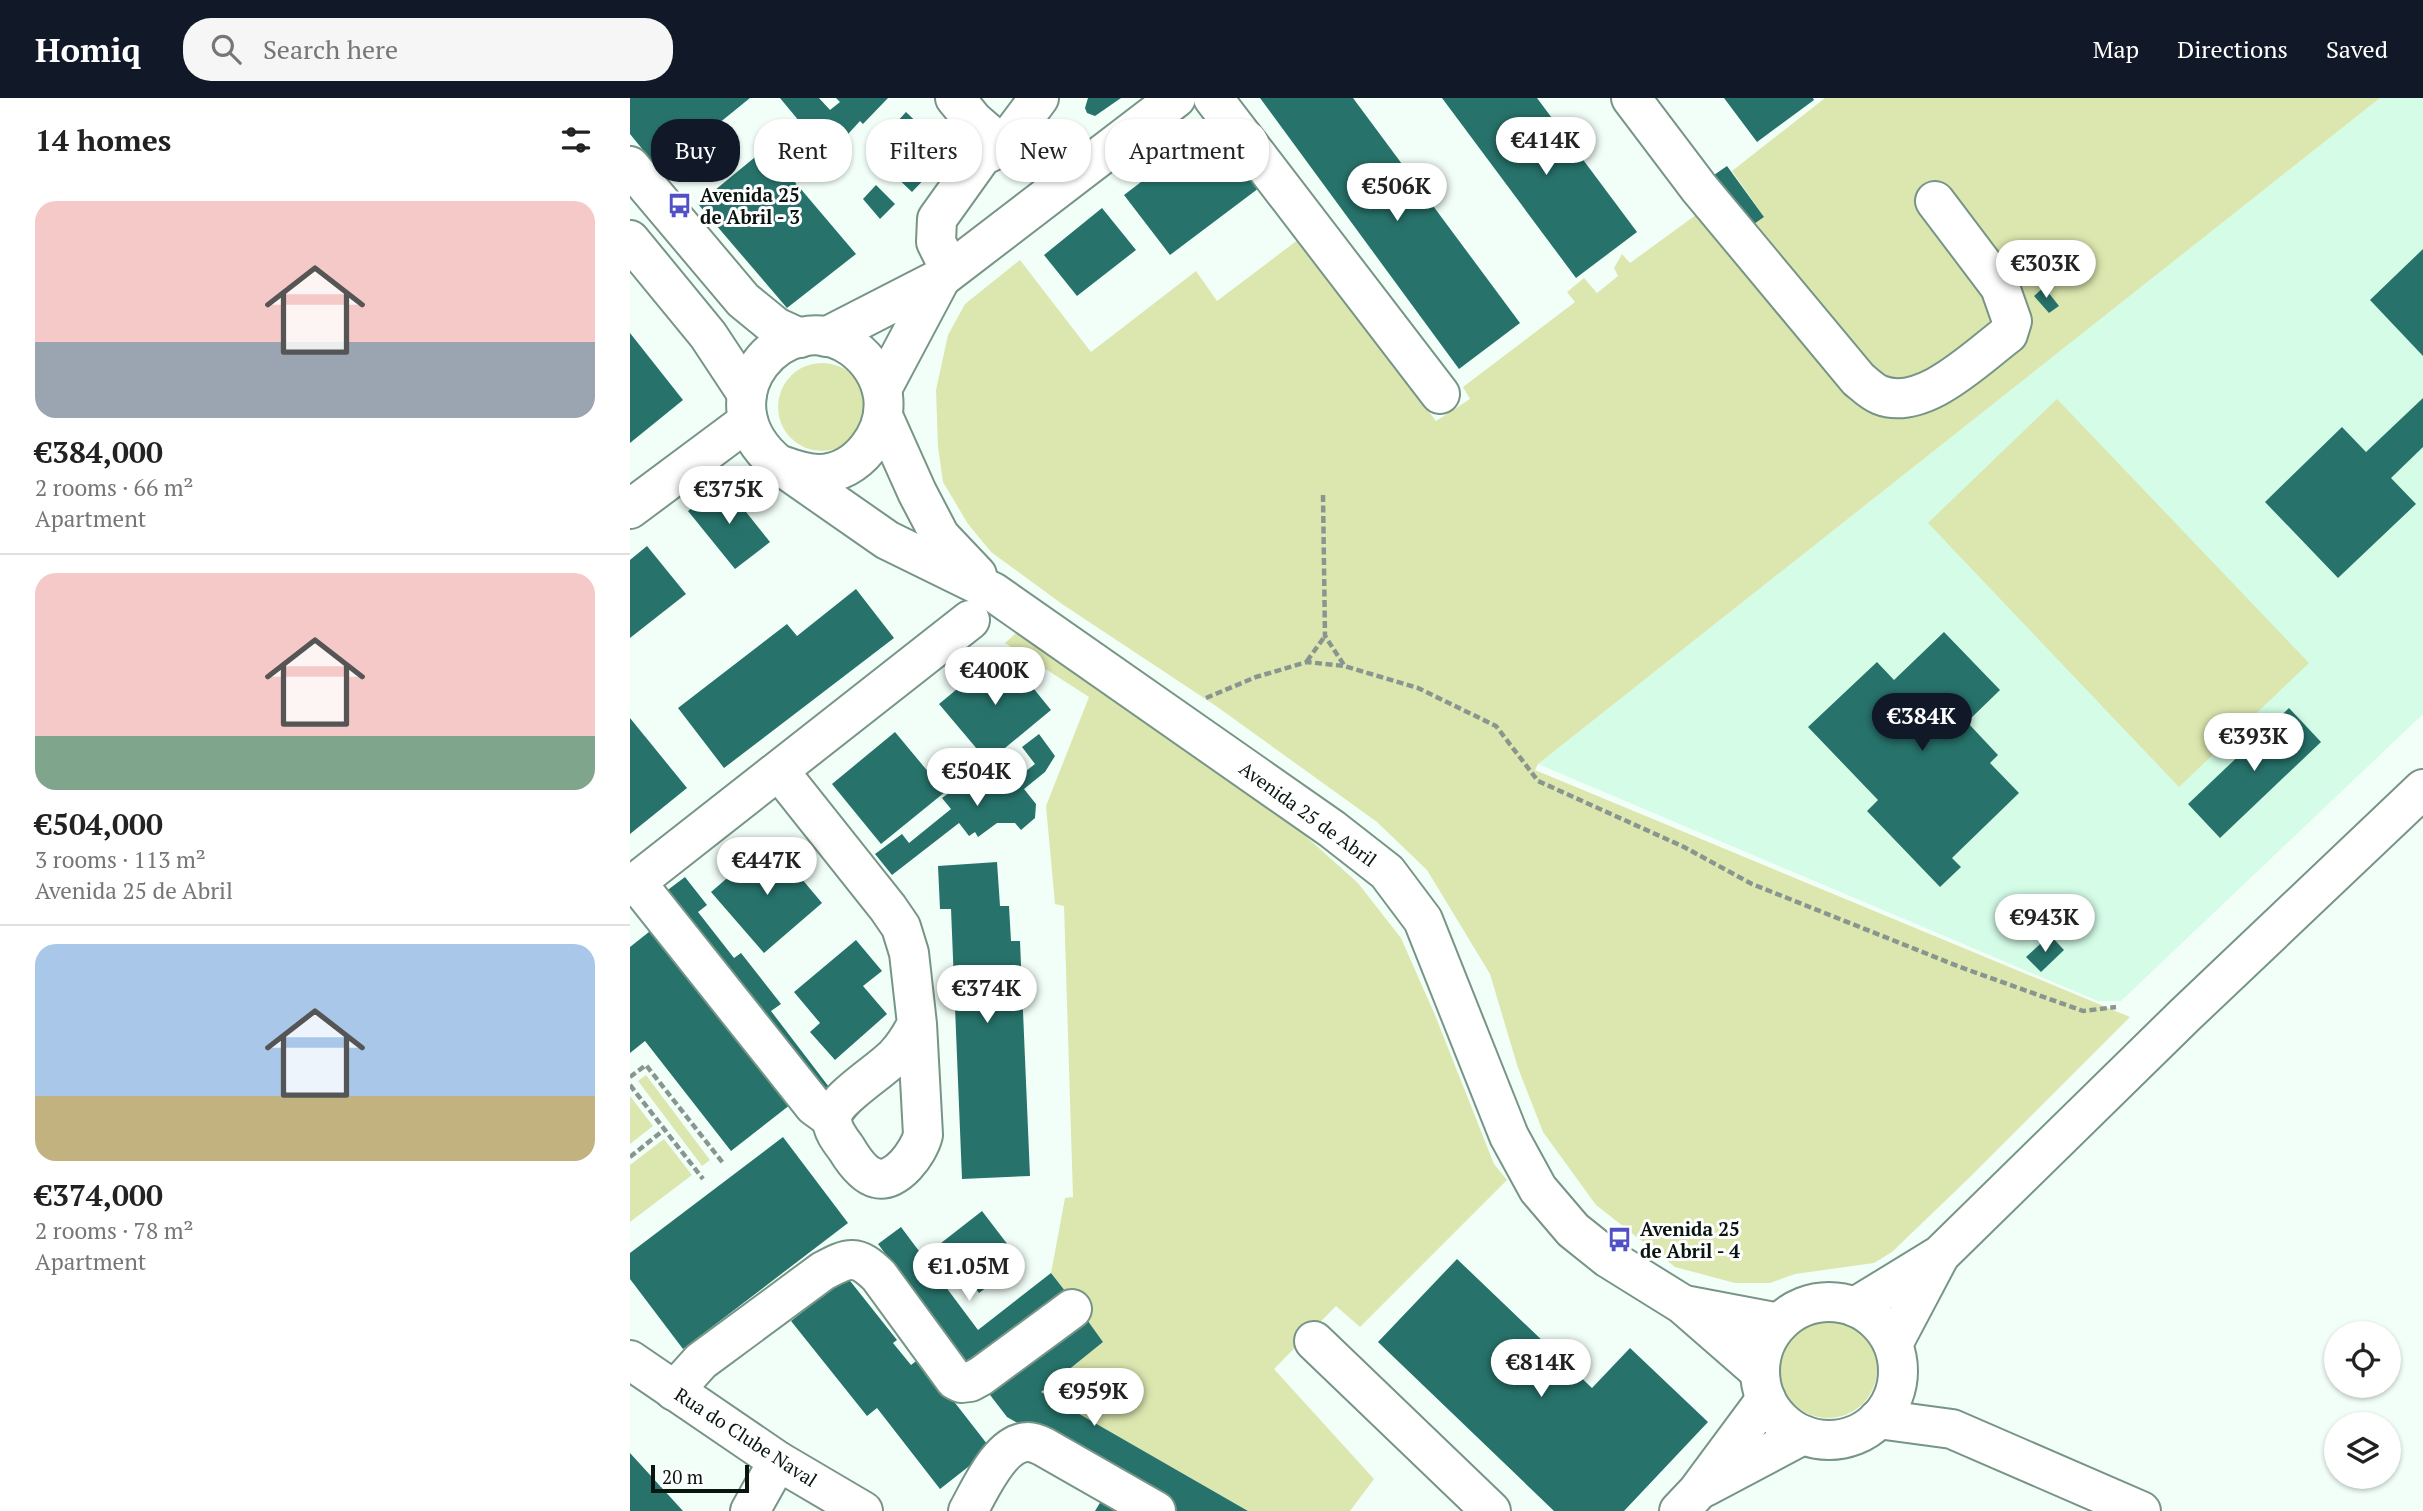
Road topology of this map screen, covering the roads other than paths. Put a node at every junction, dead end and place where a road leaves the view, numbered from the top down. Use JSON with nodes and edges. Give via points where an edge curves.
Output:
{"nodes":[{"id":1,"x":955,"y":98,"type":"edge"},
{"id":2,"x":1039,"y":98,"type":"edge"},
{"id":3,"x":1177,"y":98,"type":"edge"},
{"id":4,"x":1213,"y":98,"type":"edge"},
{"id":5,"x":1631,"y":98,"type":"edge"},
{"id":6,"x":1023,"y":119,"type":"edge"},
{"id":7,"x":996,"y":140,"type":"edge"},
{"id":8,"x":996,"y":149,"type":"edge"},
{"id":9,"x":630,"y":166,"type":"edge"},
{"id":10,"x":996,"y":171,"type":"edge"},
{"id":11,"x":1935,"y":201,"type":"dead end"},
{"id":12,"x":990,"y":239,"type":"junction"},
{"id":13,"x":630,"y":240,"type":"edge"},
{"id":14,"x":945,"y":274,"type":"junction"},
{"id":15,"x":813,"y":337,"type":"junction"},
{"id":16,"x":1440,"y":394,"type":"dead end"},
{"id":17,"x":882,"y":403,"type":"junction"},
{"id":18,"x":747,"y":407,"type":"junction"},
{"id":19,"x":778,"y":464,"type":"junction"},
{"id":20,"x":630,"y":509,"type":"edge"},
{"id":21,"x":982,"y":606,"type":"junction"},
{"id":22,"x":779,"y":771,"type":"junction"},
{"id":23,"x":2423,"y":789,"type":"edge"},
{"id":24,"x":633,"y":885,"type":"edge"},
{"id":25,"x":917,"y":1024,"type":"junction"},
{"id":26,"x":832,"y":1119,"type":"junction"},
{"id":27,"x":1940,"y":1255,"type":"junction"},
{"id":28,"x":1682,"y":1304,"type":"junction"},
{"id":29,"x":1855,"y":1307,"type":"junction"},
{"id":30,"x":1072,"y":1309,"type":"dead end"},
{"id":31,"x":1779,"y":1323,"type":"junction"},
{"id":32,"x":1314,"y":1341,"type":"dead end"},
{"id":33,"x":1896,"y":1357,"type":"junction"},
{"id":34,"x":630,"y":1360,"type":"edge"},
{"id":35,"x":1763,"y":1385,"type":"junction"},
{"id":36,"x":674,"y":1391,"type":"junction"},
{"id":37,"x":1878,"y":1419,"type":"junction"},
{"id":38,"x":1952,"y":1429,"type":"junction"},
{"id":39,"x":1803,"y":1435,"type":"junction"},
{"id":40,"x":778,"y":1461,"type":"junction"},
{"id":41,"x":1688,"y":1501,"type":"edge"},
{"id":42,"x":750,"y":1511,"type":"edge"},
{"id":43,"x":863,"y":1511,"type":"edge"},
{"id":44,"x":968,"y":1511,"type":"edge"},
{"id":45,"x":1156,"y":1511,"type":"edge"},
{"id":46,"x":1490,"y":1511,"type":"edge"},
{"id":47,"x":2141,"y":1511,"type":"edge"}],
"edges":[{"from":1,"to":7,"type":"street"},
{"from":2,"to":6,"type":"street"},
{"from":3,"to":12,"type":"street"},
{"from":4,"to":16,"type":"street"},
{"from":5,"to":11,"type":"street","via":[[1699,188],[1858,379],[1878,395],[1909,398],[1935,388],[2008,334],[2012,321],[2000,287]]},
{"from":8,"to":14,"type":"street","via":[[982,156],[937,219],[936,242]]},
{"from":9,"to":15,"type":"street","name":"Avenida 25 de Abril","via":[[743,300],[776,327]]},
{"from":10,"to":12,"type":"street","via":[[972,205],[974,218]]},
{"from":12,"to":14,"type":"street"},
{"from":13,"to":18,"type":"street","name":"Avenida 25 de Abril","via":[[708,335]]},
{"from":14,"to":15,"type":"street"},
{"from":14,"to":17,"type":"street"},
{"from":15,"to":17,"type":"street","name":"Avenida 25 de Abril","via":[[845,343],[862,355],[874,370]]},
{"from":15,"to":18,"type":"street","via":[[780,345],[764,358],[753,374]]},
{"from":17,"to":19,"type":"street","via":[[876,438],[862,456],[843,468],[821,474]]},
{"from":17,"to":21,"type":"street","name":"Avenida 25 de Abril","via":[[917,492]]},
{"from":18,"to":19,"type":"street","name":"Avenida 25 de Abril","via":[[754,437]]},
{"from":18,"to":20,"type":"street"},
{"from":19,"to":21,"type":"street","name":"Avenida 25 de Abril"},
{"from":21,"to":22,"type":"street"},
{"from":21,"to":28,"type":"street","name":"Avenida 25 de Abril","via":[[1332,829],[1387,872],[1423,920],[1509,1136],[1538,1189],[1573,1230],[1608,1258]]},
{"from":22,"to":24,"type":"street"},
{"from":22,"to":25,"type":"street","via":[[901,928],[909,953]]},
{"from":23,"to":27,"type":"street"},
{"from":24,"to":26,"type":"street","via":[[814,1106]]},
{"from":25,"to":26,"type":"street","via":[[896,1056],[849,1095]]},
{"from":25,"to":26,"type":"street","via":[[923,1135],[912,1158],[890,1177],[877,1179],[866,1174],[836,1135]]},
{"from":27,"to":29,"type":"street"},
{"from":27,"to":33,"type":"street"},
{"from":28,"to":31,"type":"street","name":"Avenida 25 de Abril"},
{"from":28,"to":35,"type":"street","name":"Avenida 25 de Abril"},
{"from":29,"to":31,"type":"street","via":[[1815,1303]]},
{"from":29,"to":33,"type":"street","via":[[1877,1322]]},
{"from":30,"to":36,"type":"street","via":[[981,1376],[961,1383],[879,1276],[853,1259],[823,1271],[701,1361]]},
{"from":31,"to":35,"type":"street","via":[[1762,1354]]},
{"from":32,"to":46,"type":"street"},
{"from":33,"to":37,"type":"street","via":[[1896,1388]]},
{"from":33,"to":38,"type":"street"},
{"from":34,"to":36,"type":"street","name":"Rua do Clube Naval"},
{"from":35,"to":39,"type":"street","name":"Avenida 25 de Abril","via":[[1775,1414]]},
{"from":35,"to":41,"type":"street"},
{"from":36,"to":40,"type":"street","name":"Rua do Clube Naval"},
{"from":37,"to":38,"type":"street"},
{"from":37,"to":39,"type":"street","via":[[1862,1432],[1843,1438]]},
{"from":38,"to":47,"type":"street"},
{"from":39,"to":41,"type":"street"},
{"from":40,"to":42,"type":"street"},
{"from":40,"to":43,"type":"street","name":"Rua do Clube Naval"},
{"from":44,"to":45,"type":"street","via":[[997,1460],[1015,1445],[1029,1442]]}]}
